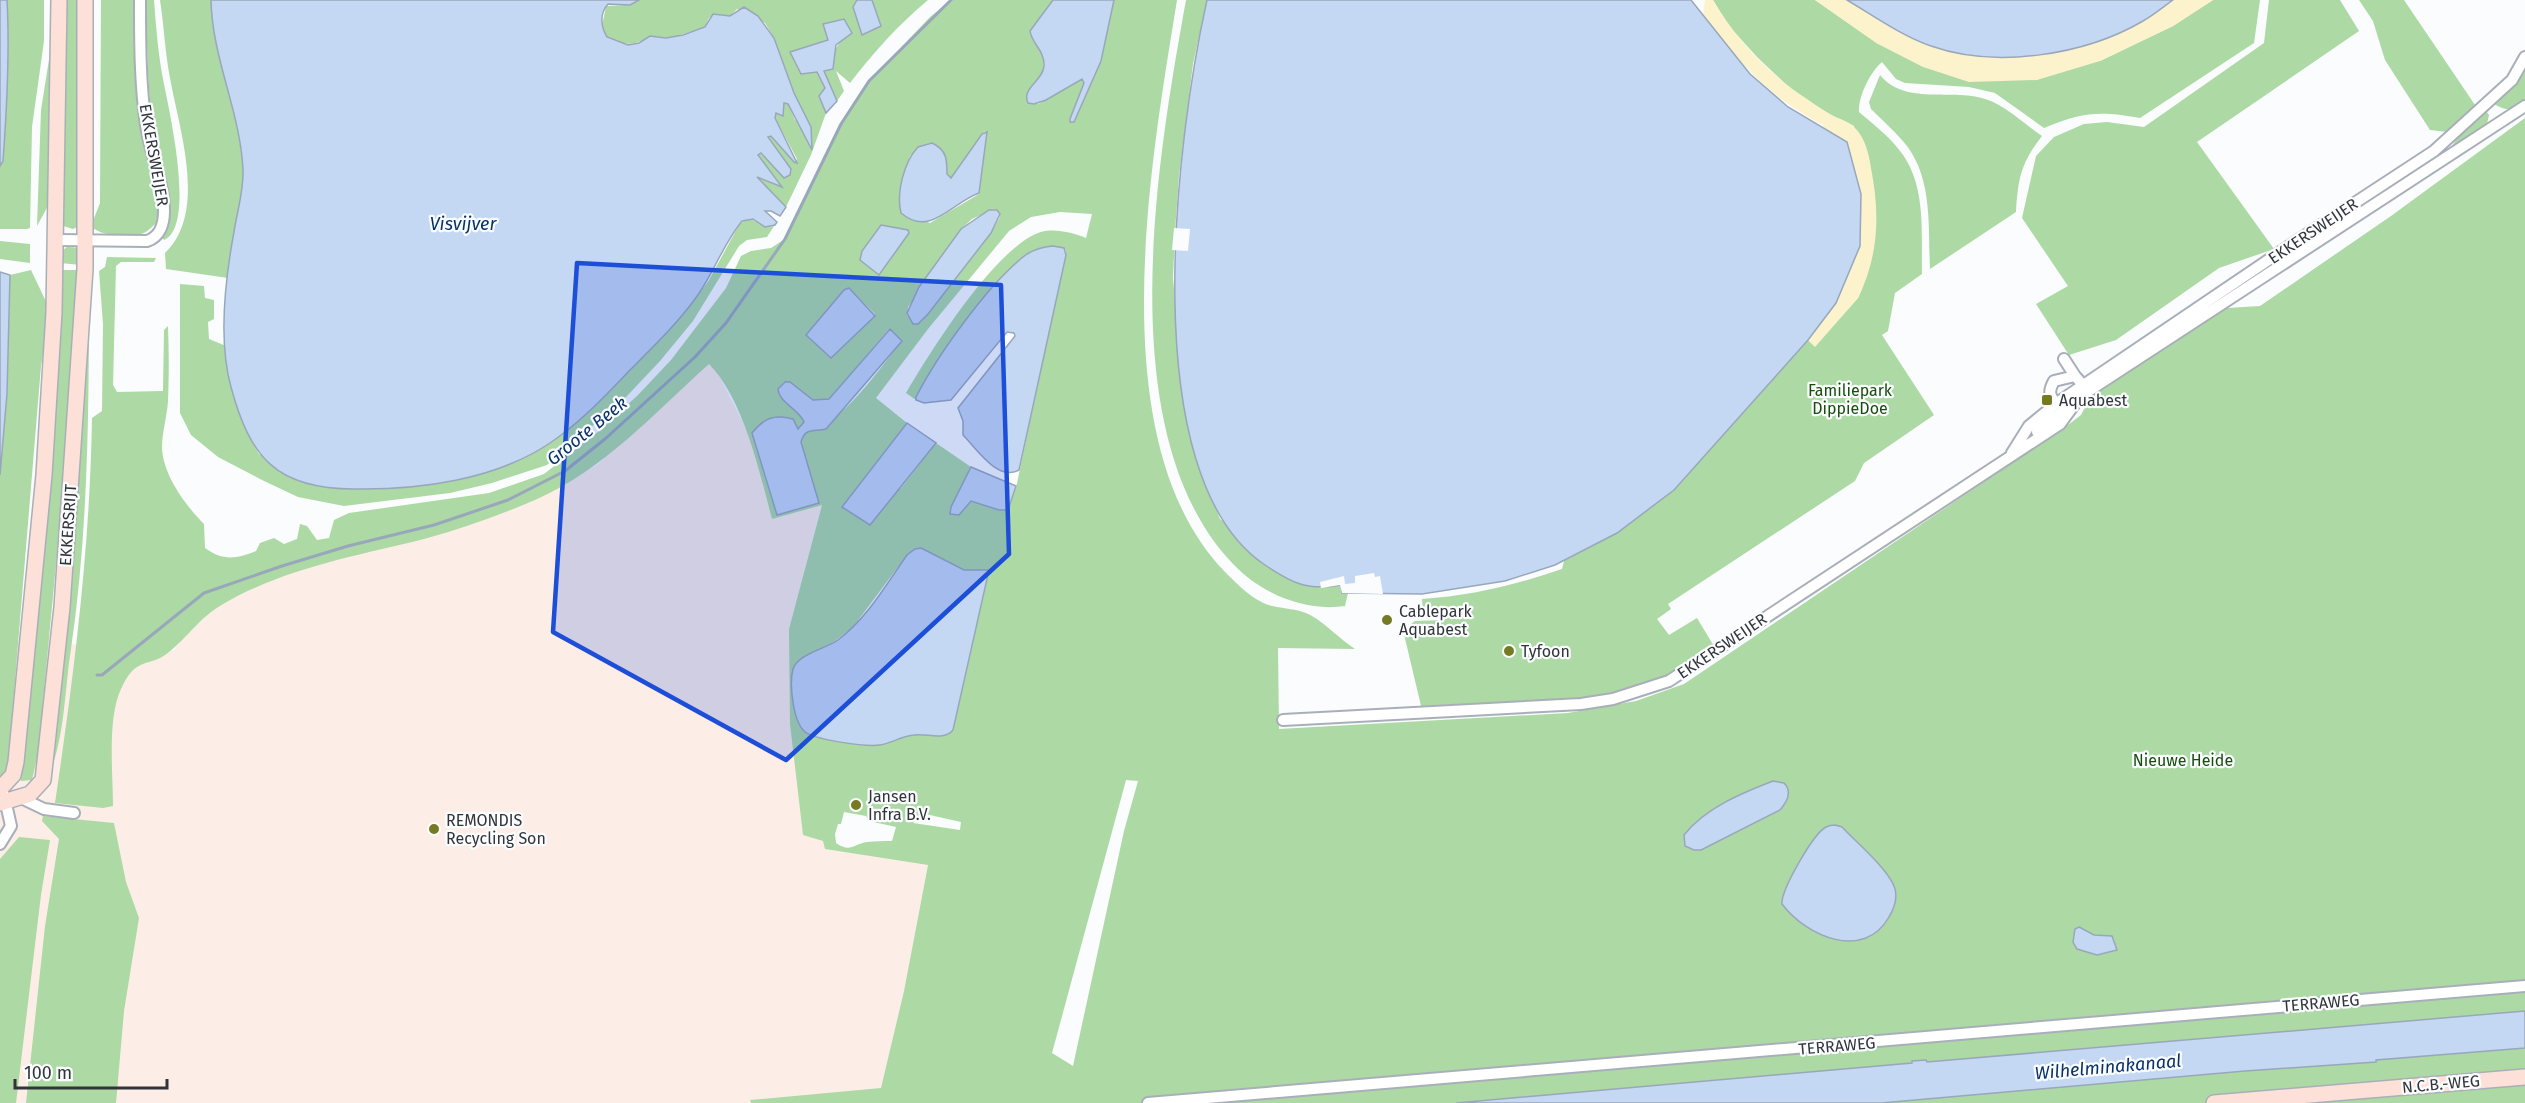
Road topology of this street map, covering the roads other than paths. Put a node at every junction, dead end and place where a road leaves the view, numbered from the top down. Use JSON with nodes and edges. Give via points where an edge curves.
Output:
{"nodes":[{"id":1,"x":59,"y":0,"type":"edge"},
{"id":2,"x":85,"y":0,"type":"edge"},
{"id":3,"x":140,"y":0,"type":"edge"},
{"id":4,"x":2525,"y":57,"type":"edge"},
{"id":5,"x":2525,"y":106,"type":"edge"},
{"id":6,"x":57,"y":240,"type":"junction"},
{"id":7,"x":86,"y":240,"type":"junction"},
{"id":8,"x":2064,"y":359,"type":"dead end"},
{"id":9,"x":2079,"y":381,"type":"junction"},
{"id":10,"x":2075,"y":402,"type":"junction"},
{"id":11,"x":2057,"y":403,"type":"junction"},
{"id":12,"x":2010,"y":456,"type":"junction"},
{"id":13,"x":1282,"y":720,"type":"dead end"},
{"id":14,"x":2,"y":796,"type":"edge"},
{"id":15,"x":22,"y":798,"type":"junction"},
{"id":16,"x":74,"y":813,"type":"dead end"},
{"id":17,"x":0,"y":844,"type":"edge"},
{"id":18,"x":2525,"y":986,"type":"edge"},
{"id":19,"x":2525,"y":1077,"type":"edge"},
{"id":20,"x":1148,"y":1103,"type":"edge"},
{"id":21,"x":2214,"y":1103,"type":"edge"}],
"edges":[{"from":1,"to":6,"type":"main road","name":"EKKERSRIJT"},
{"from":2,"to":7,"type":"main road","name":"EKKERSRIJT"},
{"from":3,"to":7,"type":"street","name":"EKKERSWEIJER","via":[[146,123],[162,193],[162,226],[157,236],[147,241]]},
{"from":4,"to":9,"type":"street","name":"EKKERSWEIJER","via":[[2512,80],[2434,151]]},
{"from":5,"to":10,"type":"street","name":"EKKERSWEIJER"},
{"from":6,"to":7,"type":"street"},
{"from":6,"to":14,"type":"main road","name":"EKKERSRIJT","via":[[44,475],[31,616],[16,762]]},
{"from":7,"to":15,"type":"main road","name":"EKKERSRIJT","via":[[62,607],[43,780]]},
{"from":8,"to":9,"type":"street"},
{"from":9,"to":11,"type":"street","name":"EKKERSWEIJER"},
{"from":9,"to":11,"type":"street","name":"EKKERSWEIJER","via":[[2054,381],[2049,389]]},
{"from":10,"to":11,"type":"street"},
{"from":10,"to":12,"type":"street","name":"EKKERSWEIJER","via":[[2060,424]]},
{"from":11,"to":12,"type":"street","name":"EKKERSWEIJER","via":[[2029,426]]},
{"from":12,"to":13,"type":"street","name":"EKKERSWEIJER","via":[[1723,644],[1690,670],[1641,691],[1581,705],[1537,709]]},
{"from":14,"to":15,"type":"main road","name":"EKKERSRIJT"},
{"from":14,"to":17,"type":"street","via":[[11,826]]},
{"from":15,"to":16,"type":"street","via":[[44,809]]},
{"from":18,"to":20,"type":"street","name":"TERRAWEG"},
{"from":19,"to":21,"type":"main road","name":"N.C.B.-WEG"}]}
